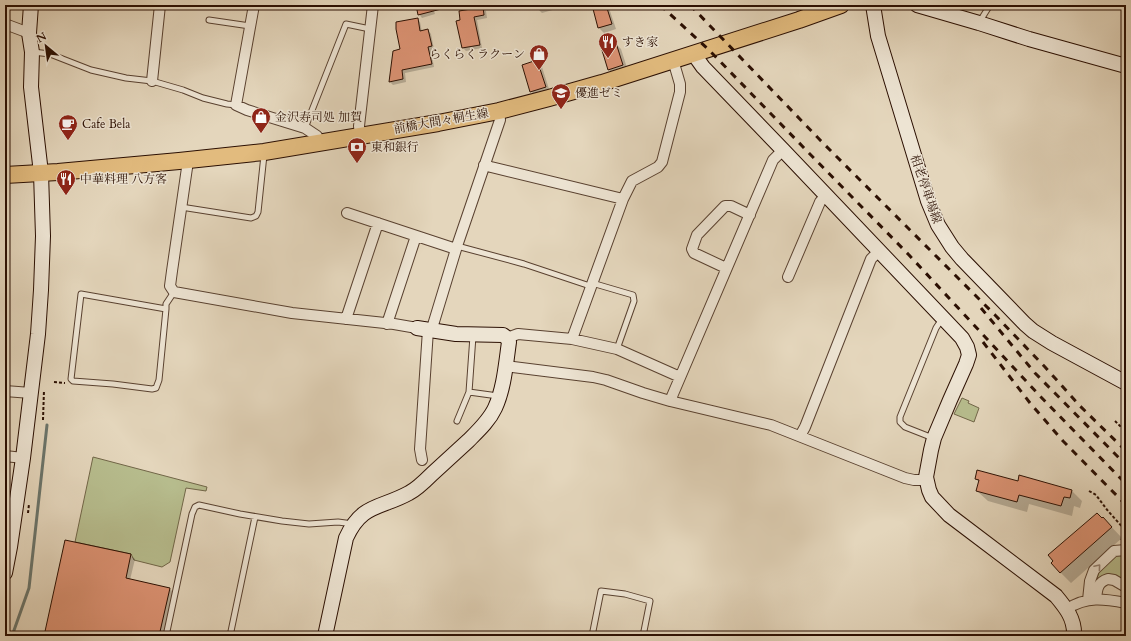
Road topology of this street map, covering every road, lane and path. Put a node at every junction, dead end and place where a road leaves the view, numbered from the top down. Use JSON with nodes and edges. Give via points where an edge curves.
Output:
{"nodes":[{"id":1,"x":31,"y":5,"type":"edge"},
{"id":2,"x":160,"y":5,"type":"edge"},
{"id":3,"x":254,"y":5,"type":"edge"},
{"id":4,"x":373,"y":5,"type":"edge"},
{"id":5,"x":840,"y":5,"type":"edge"},
{"id":6,"x":873,"y":5,"type":"edge"},
{"id":7,"x":917,"y":5,"type":"edge"},
{"id":8,"x":990,"y":5,"type":"edge"},
{"id":9,"x":209,"y":20,"type":"dead end"},
{"id":10,"x":979,"y":23,"type":"junction"},
{"id":11,"x":5,"y":24,"type":"edge"},
{"id":12,"x":250,"y":26,"type":"junction"},
{"id":13,"x":370,"y":29,"type":"junction"},
{"id":14,"x":29,"y":33,"type":"junction"},
{"id":15,"x":32,"y":52,"type":"junction"},
{"id":16,"x":695,"y":53,"type":"junction"},
{"id":17,"x":673,"y":60,"type":"junction"},
{"id":18,"x":1126,"y":66,"type":"edge"},
{"id":19,"x":152,"y":81,"type":"junction"},
{"id":20,"x":236,"y":105,"type":"junction"},
{"id":21,"x":499,"y":111,"type":"junction"},
{"id":22,"x":305,"y":128,"type":"junction"},
{"id":23,"x":360,"y":136,"type":"junction"},
{"id":24,"x":318,"y":143,"type":"junction"},
{"id":25,"x":783,"y":150,"type":"junction"},
{"id":26,"x":264,"y":152,"type":"junction"},
{"id":27,"x":188,"y":161,"type":"junction"},
{"id":28,"x":484,"y":165,"type":"junction"},
{"id":29,"x":6,"y":171,"type":"edge"},
{"id":30,"x":41,"y":173,"type":"junction"},
{"id":31,"x":826,"y":195,"type":"junction"},
{"id":32,"x":623,"y":199,"type":"junction"},
{"id":33,"x":181,"y":207,"type":"junction"},
{"id":34,"x":347,"y":213,"type":"dead end"},
{"id":35,"x":750,"y":215,"type":"junction"},
{"id":36,"x":378,"y":223,"type":"junction"},
{"id":37,"x":416,"y":236,"type":"junction"},
{"id":38,"x":457,"y":247,"type":"junction"},
{"id":39,"x":879,"y":251,"type":"junction"},
{"id":40,"x":726,"y":268,"type":"junction"},
{"id":41,"x":788,"y":277,"type":"dead end"},
{"id":42,"x":591,"y":284,"type":"junction"},
{"id":43,"x":174,"y":292,"type":"junction"},
{"id":44,"x":166,"y":309,"type":"junction"},
{"id":45,"x":943,"y":318,"type":"junction"},
{"id":46,"x":346,"y":319,"type":"junction"},
{"id":47,"x":387,"y":324,"type":"junction"},
{"id":48,"x":426,"y":330,"type":"junction"},
{"id":49,"x":473,"y":335,"type":"junction"},
{"id":50,"x":507,"y":338,"type":"junction"},
{"id":51,"x":572,"y":339,"type":"junction"},
{"id":52,"x":617,"y":348,"type":"junction"},
{"id":53,"x":506,"y":366,"type":"junction"},
{"id":54,"x":680,"y":377,"type":"junction"},
{"id":55,"x":1126,"y":383,"type":"edge"},
{"id":56,"x":5,"y":391,"type":"edge"},
{"id":57,"x":469,"y":392,"type":"junction"},
{"id":58,"x":31,"y":393,"type":"junction"},
{"id":59,"x":500,"y":397,"type":"junction"},
{"id":60,"x":670,"y":401,"type":"junction"},
{"id":61,"x":458,"y":421,"type":"dead end"},
{"id":62,"x":1115,"y":421,"type":"dead end"},
{"id":63,"x":1126,"y":432,"type":"edge"},
{"id":64,"x":800,"y":436,"type":"junction"},
{"id":65,"x":934,"y":438,"type":"junction"},
{"id":66,"x":5,"y":456,"type":"edge"},
{"id":67,"x":23,"y":458,"type":"junction"},
{"id":68,"x":422,"y":460,"type":"dead end"},
{"id":69,"x":926,"y":480,"type":"junction"},
{"id":70,"x":1089,"y":491,"type":"dead end"},
{"id":71,"x":255,"y":517,"type":"junction"},
{"id":72,"x":354,"y":525,"type":"junction"},
{"id":73,"x":1126,"y":532,"type":"edge"},
{"id":74,"x":1126,"y":550,"type":"edge"},
{"id":75,"x":5,"y":573,"type":"edge"},
{"id":76,"x":1126,"y":587,"type":"edge"},
{"id":77,"x":1092,"y":599,"type":"junction"},
{"id":78,"x":1126,"y":603,"type":"edge"},
{"id":79,"x":1067,"y":609,"type":"junction"},
{"id":80,"x":166,"y":636,"type":"edge"},
{"id":81,"x":230,"y":636,"type":"edge"},
{"id":82,"x":325,"y":636,"type":"edge"},
{"id":83,"x":592,"y":636,"type":"edge"},
{"id":84,"x":643,"y":636,"type":"edge"},
{"id":85,"x":1074,"y":636,"type":"edge"}],
"edges":[{"from":1,"to":14,"type":"street"},
{"from":2,"to":19,"type":"street"},
{"from":3,"to":12,"type":"street"},
{"from":4,"to":13,"type":"street"},
{"from":5,"to":16,"type":"main road","name":"前橋大間々桐生線"},
{"from":6,"to":55,"type":"street","name":"相老停車場線","via":[[878,36],[928,201],[947,239],[962,259],[1033,331]]},
{"from":7,"to":10,"type":"street"},
{"from":8,"to":10,"type":"lane"},
{"from":9,"to":12,"type":"lane"},
{"from":10,"to":18,"type":"street"},
{"from":11,"to":14,"type":"street"},
{"from":12,"to":20,"type":"street"},
{"from":13,"to":22,"type":"lane","via":[[346,24]]},
{"from":13,"to":23,"type":"street"},
{"from":14,"to":15,"type":"street"},
{"from":15,"to":19,"type":"lane","via":[[50,54],[91,70]]},
{"from":15,"to":30,"type":"street","via":[[32,88]]},
{"from":16,"to":17,"type":"main road","name":"前橋大間々桐生線"},
{"from":16,"to":25,"type":"street","via":[[703,67]]},
{"from":17,"to":21,"type":"main road","name":"前橋大間々桐生線","via":[[586,88]]},
{"from":17,"to":32,"type":"street","via":[[680,92],[662,162],[658,167],[632,181]]},
{"from":19,"to":20,"type":"lane","via":[[203,98]]},
{"from":20,"to":22,"type":"street"},
{"from":21,"to":23,"type":"main road","name":"前橋大間々桐生線"},
{"from":21,"to":28,"type":"street","via":[[500,120]]},
{"from":22,"to":24,"type":"street","via":[[317,136]]},
{"from":23,"to":24,"type":"main road","name":"前橋大間々桐生線"},
{"from":24,"to":26,"type":"main road","name":"前橋大間々桐生線"},
{"from":25,"to":31,"type":"street"},
{"from":25,"to":35,"type":"street","via":[[773,160]]},
{"from":26,"to":27,"type":"main road","name":"前橋大間々桐生線"},
{"from":26,"to":33,"type":"lane","via":[[256,216],[251,218]]},
{"from":27,"to":30,"type":"main road","name":"前橋大間々桐生線"},
{"from":27,"to":33,"type":"street"},
{"from":28,"to":32,"type":"street"},
{"from":28,"to":38,"type":"street"},
{"from":29,"to":30,"type":"main road","name":"前橋大間々桐生線"},
{"from":30,"to":58,"type":"street","via":[[41,290]]},
{"from":31,"to":39,"type":"street"},
{"from":31,"to":41,"type":"street","via":[[820,202]]},
{"from":32,"to":42,"type":"street"},
{"from":33,"to":43,"type":"street","via":[[170,286]]},
{"from":34,"to":36,"type":"street"},
{"from":35,"to":40,"type":"street"},
{"from":35,"to":40,"type":"street","via":[[731,206],[725,206],[697,235],[692,249],[694,253]]},
{"from":36,"to":37,"type":"street"},
{"from":36,"to":46,"type":"street"},
{"from":37,"to":38,"type":"street"},
{"from":37,"to":47,"type":"street"},
{"from":38,"to":42,"type":"lane"},
{"from":38,"to":48,"type":"street","via":[[433,325]]},
{"from":39,"to":45,"type":"street"},
{"from":39,"to":64,"type":"street","via":[[871,259]]},
{"from":40,"to":54,"type":"street"},
{"from":42,"to":51,"type":"street"},
{"from":42,"to":52,"type":"lane","via":[[633,295],[634,301]]},
{"from":43,"to":44,"type":"lane","via":[[166,304]]},
{"from":43,"to":46,"type":"street","via":[[292,313]]},
{"from":44,"to":44,"type":"lane","via":[[156,388],[71,379],[82,294]]},
{"from":45,"to":65,"type":"street","via":[[962,338],[968,355]]},
{"from":45,"to":65,"type":"lane","via":[[936,328],[900,417],[900,422],[905,427]]},
{"from":46,"to":47,"type":"street"},
{"from":47,"to":48,"type":"street"},
{"from":48,"to":49,"type":"street"},
{"from":48,"to":68,"type":"street","via":[[420,449]]},
{"from":49,"to":50,"type":"street","via":[[504,335]]},
{"from":49,"to":57,"type":"lane"},
{"from":50,"to":51,"type":"street","via":[[518,334]]},
{"from":50,"to":53,"type":"street","via":[[509,342]]},
{"from":51,"to":52,"type":"street"},
{"from":52,"to":54,"type":"street"},
{"from":53,"to":59,"type":"street"},
{"from":53,"to":60,"type":"street","via":[[593,377]]},
{"from":54,"to":60,"type":"street"},
{"from":56,"to":58,"type":"street"},
{"from":57,"to":59,"type":"lane"},
{"from":57,"to":61,"type":"lane"},
{"from":58,"to":67,"type":"street"},
{"from":59,"to":72,"type":"street","via":[[483,426],[420,485],[408,494],[372,508],[359,517]]},
{"from":60,"to":64,"type":"street","via":[[771,425]]},
{"from":62,"to":63,"type":"path"},
{"from":64,"to":69,"type":"street","via":[[905,478]]},
{"from":65,"to":69,"type":"street"},
{"from":66,"to":67,"type":"street"},
{"from":67,"to":75,"type":"street"},
{"from":69,"to":79,"type":"street","via":[[932,497],[949,515],[1056,596]]},
{"from":70,"to":73,"type":"path","via":[[1096,495]]},
{"from":71,"to":72,"type":"lane","via":[[282,522],[338,522]]},
{"from":71,"to":80,"type":"lane","via":[[199,505],[195,507]]},
{"from":71,"to":81,"type":"lane"},
{"from":72,"to":82,"type":"street","via":[[346,538]]},
{"from":77,"to":74,"type":"street","one_way":true,"via":[[1090,581],[1094,570],[1114,551]]},
{"from":76,"to":77,"type":"street","via":[[1108,579],[1100,583]]},
{"from":77,"to":78,"type":"street"},
{"from":77,"to":79,"type":"street"},
{"from":79,"to":85,"type":"street","via":[[1074,625]]},
{"from":83,"to":84,"type":"lane","via":[[601,591],[650,601]]}]}
